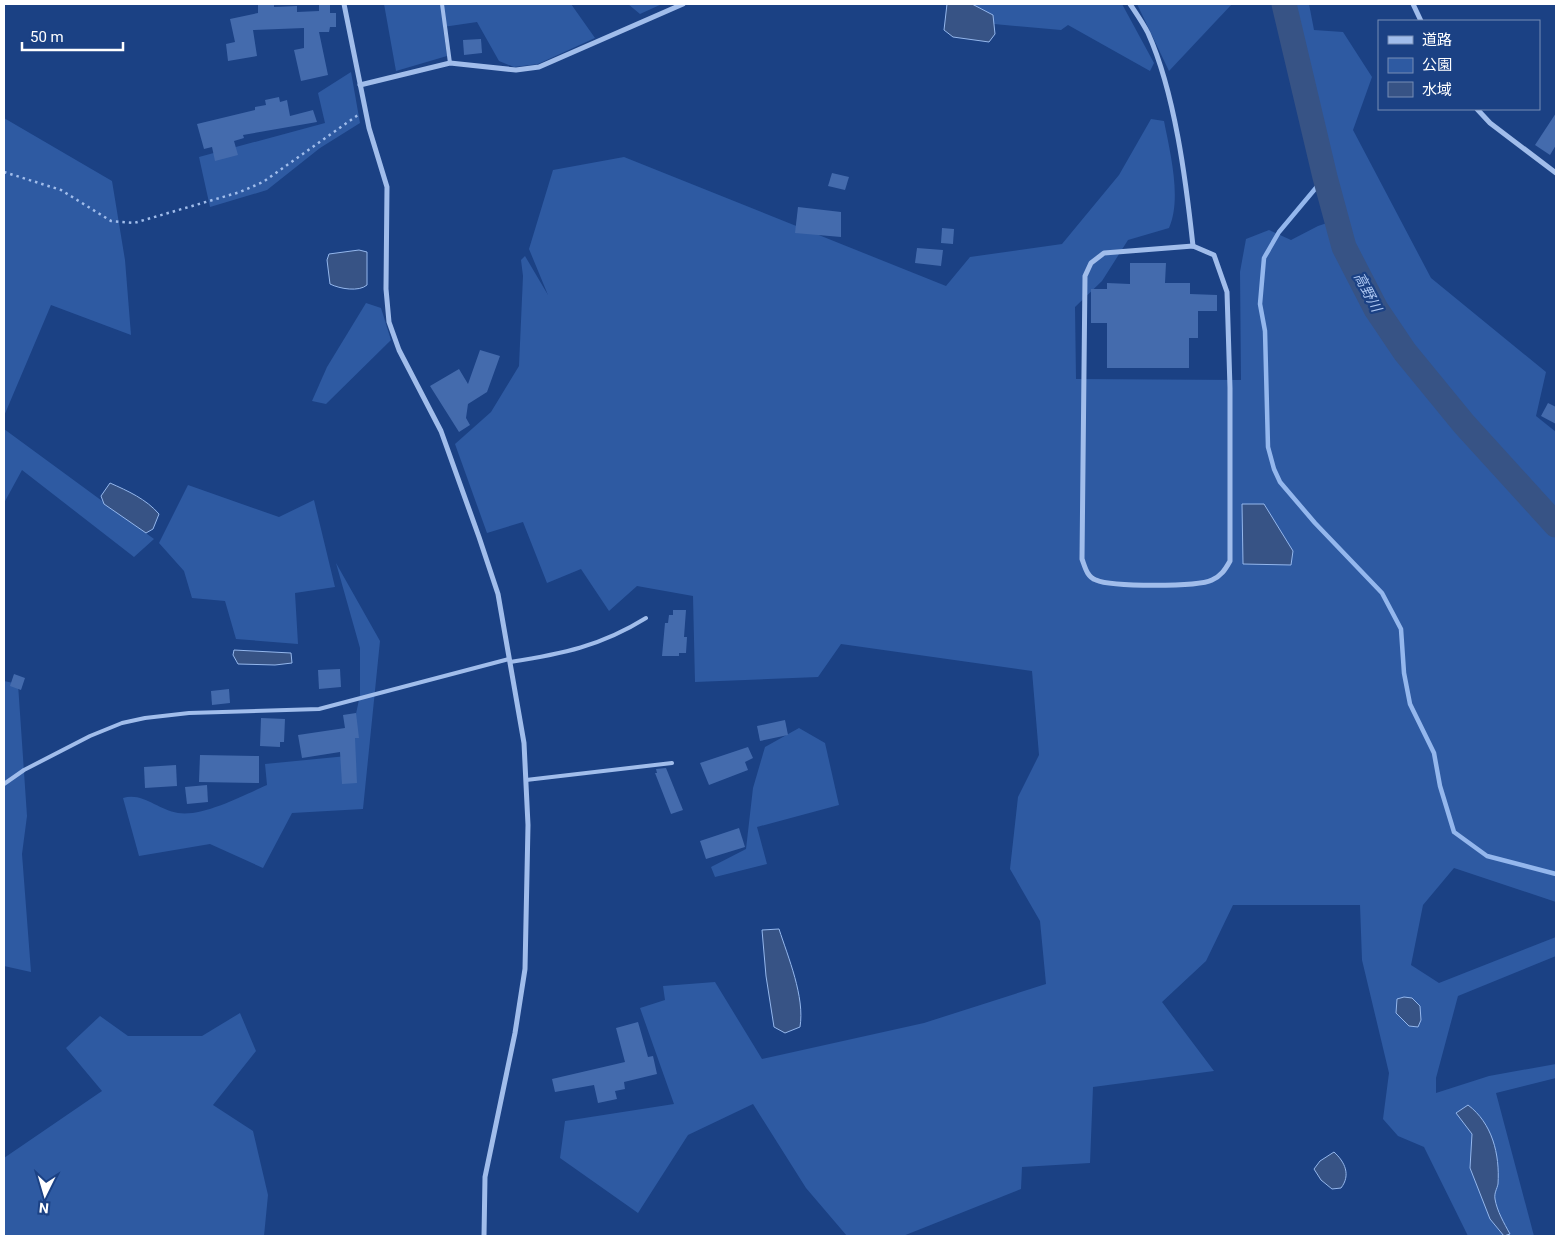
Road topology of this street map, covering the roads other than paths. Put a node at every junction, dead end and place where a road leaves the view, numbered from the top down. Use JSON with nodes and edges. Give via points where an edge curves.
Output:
{"nodes":[{"id":1,"x":344,"y":4,"type":"edge"},
{"id":2,"x":442,"y":4,"type":"edge"},
{"id":3,"x":683,"y":4,"type":"edge"},
{"id":4,"x":1130,"y":4,"type":"edge"},
{"id":5,"x":1413,"y":4,"type":"edge"},
{"id":6,"x":1421,"y":20,"type":"edge"},
{"id":7,"x":450,"y":63,"type":"junction"},
{"id":8,"x":360,"y":85,"type":"junction"},
{"id":9,"x":1477,"y":110,"type":"edge"},
{"id":10,"x":1556,"y":172,"type":"edge"},
{"id":11,"x":1193,"y":246,"type":"junction"},
{"id":12,"x":646,"y":618,"type":"dead end"},
{"id":13,"x":510,"y":660,"type":"junction"},
{"id":14,"x":672,"y":763,"type":"dead end"},
{"id":15,"x":526,"y":780,"type":"junction"},
{"id":16,"x":4,"y":784,"type":"edge"},
{"id":17,"x":484,"y":1236,"type":"edge"}],
"edges":[{"from":1,"to":8,"type":"street"},
{"from":2,"to":7,"type":"lane"},
{"from":3,"to":7,"type":"street","via":[[538,67],[516,70]]},
{"from":4,"to":11,"type":"street","via":[[1147,33],[1165,80],[1188,197]]},
{"from":5,"to":6,"type":"street"},
{"from":7,"to":8,"type":"street"},
{"from":8,"to":13,"type":"street","via":[[387,187],[386,289],[390,322],[399,350],[441,431],[479,536],[498,594]]},
{"from":9,"to":10,"type":"street"},
{"from":11,"to":11,"type":"street","via":[[1214,255],[1227,292],[1230,561],[1224,573],[1200,584],[1110,584],[1095,580],[1086,572],[1082,559],[1084,276],[1091,263],[1104,253]]},
{"from":12,"to":13,"type":"lane","via":[[617,636],[600,642],[573,650]]},
{"from":13,"to":15,"type":"street","via":[[524,743]]},
{"from":13,"to":16,"type":"lane","via":[[319,709],[189,713],[138,720],[82,740]]},
{"from":14,"to":15,"type":"lane"},
{"from":15,"to":17,"type":"street","via":[[525,968],[485,1177]]}]}
